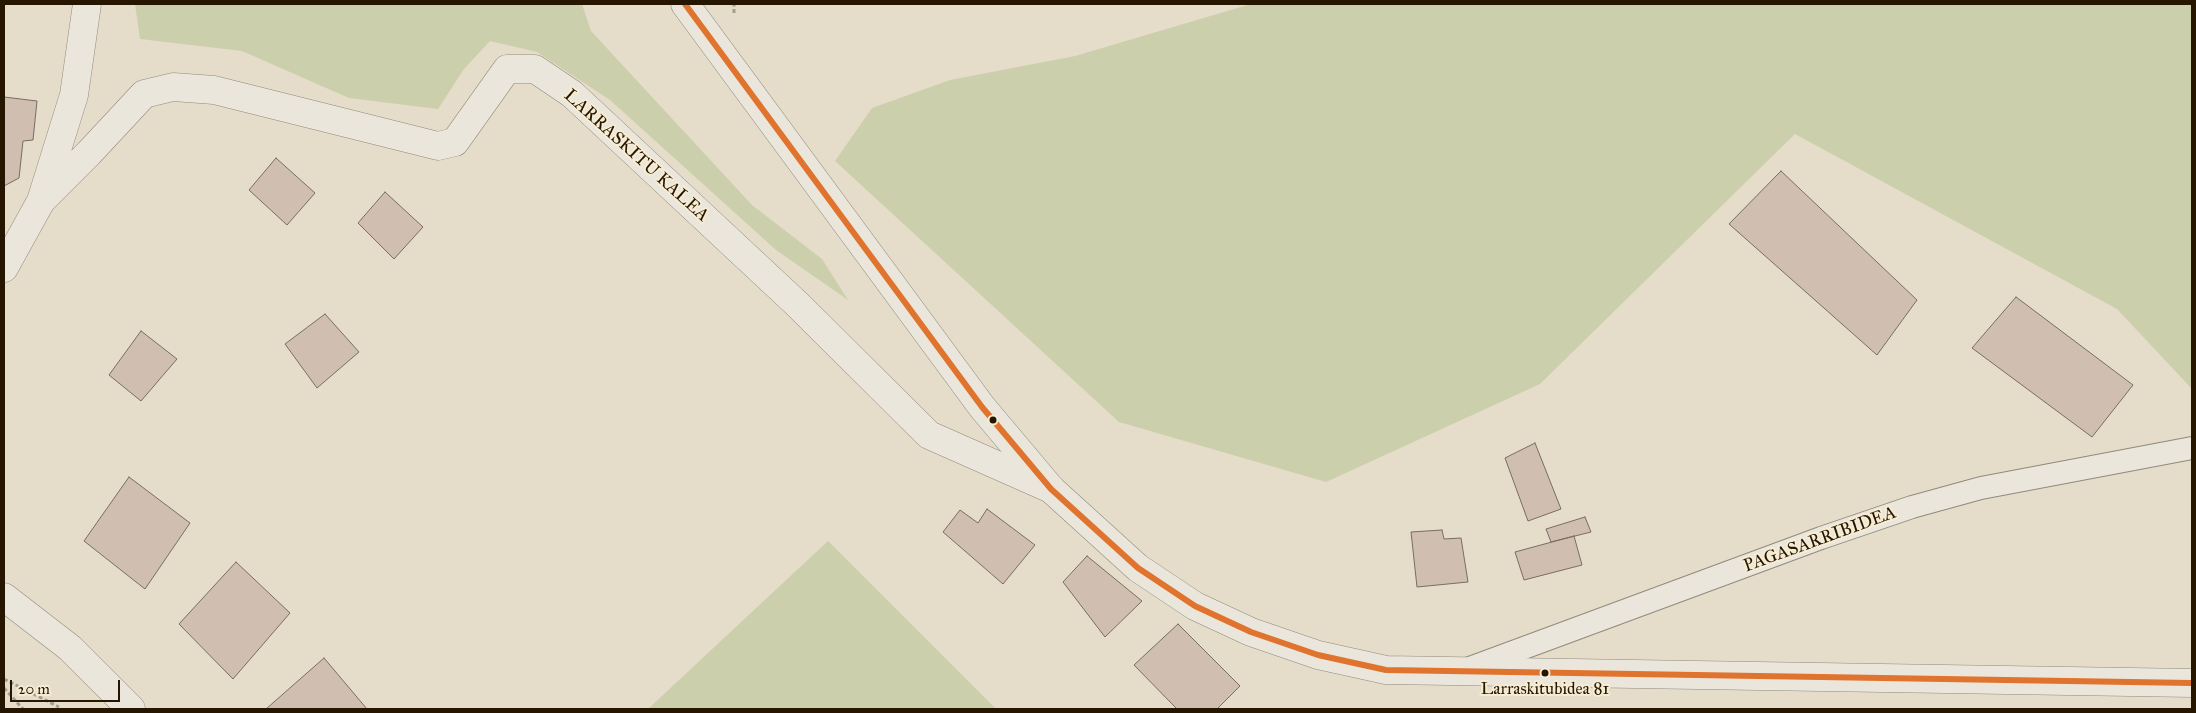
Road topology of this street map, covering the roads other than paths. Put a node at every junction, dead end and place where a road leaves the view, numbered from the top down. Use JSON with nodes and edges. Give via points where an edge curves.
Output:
{"nodes":[{"id":1,"x":87,"y":4,"type":"edge"},
{"id":2,"x":684,"y":4,"type":"edge"},
{"id":3,"x":41,"y":201,"type":"junction"},
{"id":4,"x":4,"y":268,"type":"edge"},
{"id":5,"x":2192,"y":448,"type":"edge"},
{"id":6,"x":1051,"y":489,"type":"junction"},
{"id":7,"x":4,"y":597,"type":"edge"},
{"id":8,"x":1459,"y":672,"type":"junction"},
{"id":9,"x":2192,"y":683,"type":"edge"},
{"id":10,"x":131,"y":709,"type":"edge"}],
"edges":[{"from":1,"to":3,"type":"street","via":[[74,95]]},
{"from":2,"to":6,"type":"street","via":[[982,407]]},
{"from":3,"to":4,"type":"street"},
{"from":3,"to":6,"type":"street","name":"LARRASKITU KALEA","via":[[144,94],[173,87],[214,90],[438,146],[455,142],[507,69],[535,70],[572,94],[798,304],[929,435]]},
{"from":5,"to":8,"type":"lane","name":"PAGASARRIBIDEA","via":[[1981,488],[1912,507]]},
{"from":6,"to":8,"type":"street","via":[[1138,568],[1195,606],[1251,632],[1318,655],[1386,670]]},
{"from":7,"to":10,"type":"street","via":[[70,648]]},
{"from":8,"to":9,"type":"street"}]}
